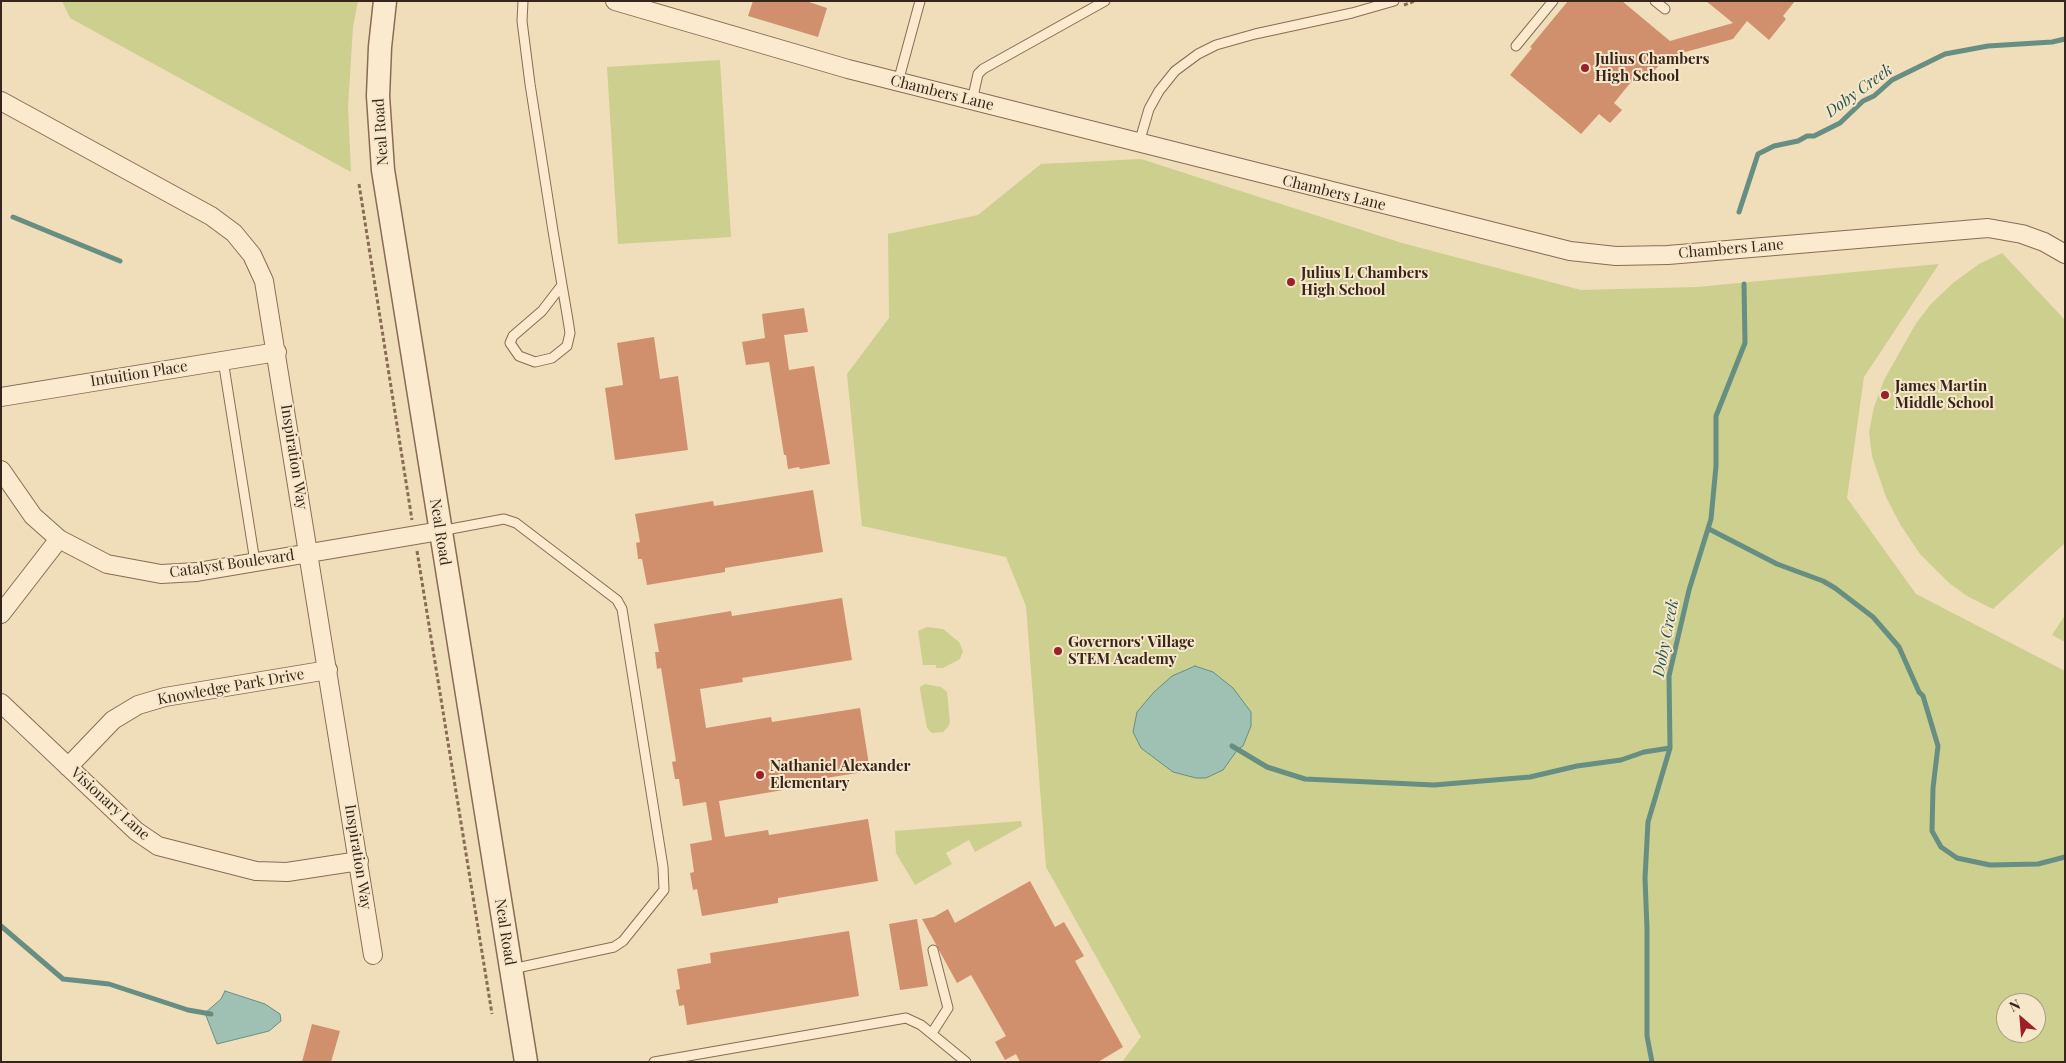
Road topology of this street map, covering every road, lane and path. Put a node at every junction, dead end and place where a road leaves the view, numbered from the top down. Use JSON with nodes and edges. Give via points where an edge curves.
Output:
{"nodes":[{"id":1,"x":386,"y":1,"type":"edge"},
{"id":2,"x":523,"y":1,"type":"edge"},
{"id":3,"x":615,"y":1,"type":"edge"},
{"id":4,"x":920,"y":1,"type":"edge"},
{"id":5,"x":1105,"y":1,"type":"edge"},
{"id":6,"x":1394,"y":1,"type":"edge"},
{"id":7,"x":1553,"y":1,"type":"edge"},
{"id":8,"x":1655,"y":1,"type":"edge"},
{"id":9,"x":1665,"y":9,"type":"dead end"},
{"id":10,"x":1516,"y":46,"type":"dead end"},
{"id":11,"x":898,"y":82,"type":"junction"},
{"id":12,"x":1,"y":101,"type":"edge"},
{"id":13,"x":972,"y":101,"type":"junction"},
{"id":14,"x":1139,"y":142,"type":"junction"},
{"id":15,"x":359,"y":184,"type":"dead end"},
{"id":16,"x":2065,"y":254,"type":"edge"},
{"id":17,"x":562,"y":285,"type":"junction"},
{"id":18,"x":276,"y":352,"type":"junction"},
{"id":19,"x":223,"y":360,"type":"junction"},
{"id":20,"x":1,"y":397,"type":"edge"},
{"id":21,"x":1,"y":470,"type":"edge"},
{"id":22,"x":411,"y":510,"type":"dead end"},
{"id":23,"x":440,"y":531,"type":"junction"},
{"id":24,"x":59,"y":539,"type":"junction"},
{"id":25,"x":309,"y":553,"type":"junction"},
{"id":26,"x":419,"y":560,"type":"dead end"},
{"id":27,"x":255,"y":562,"type":"junction"},
{"id":28,"x":1,"y":614,"type":"edge"},
{"id":29,"x":328,"y":670,"type":"junction"},
{"id":30,"x":1,"y":703,"type":"edge"},
{"id":31,"x":68,"y":766,"type":"junction"},
{"id":32,"x":359,"y":861,"type":"junction"},
{"id":33,"x":933,"y":950,"type":"dead end"},
{"id":34,"x":373,"y":956,"type":"dead end"},
{"id":35,"x":511,"y":970,"type":"junction"},
{"id":36,"x":492,"y":1014,"type":"dead end"},
{"id":37,"x":932,"y":1034,"type":"junction"},
{"id":38,"x":526,"y":1062,"type":"edge"},
{"id":39,"x":654,"y":1062,"type":"edge"},
{"id":40,"x":966,"y":1062,"type":"edge"}],
"edges":[{"from":1,"to":23,"type":"street","name":"Neal Road","via":[[379,71],[380,150]]},
{"from":2,"to":17,"type":"lane","via":[[522,21],[530,84]]},
{"from":3,"to":11,"type":"street","name":"Chambers Lane"},
{"from":4,"to":11,"type":"lane"},
{"from":5,"to":13,"type":"lane","via":[[983,69],[978,74]]},
{"from":6,"to":14,"type":"lane","via":[[1255,34],[1216,45],[1198,54],[1175,71],[1159,91],[1149,109]]},
{"from":7,"to":10,"type":"lane"},
{"from":8,"to":9,"type":"lane"},
{"from":11,"to":13,"type":"street","name":"Chambers Lane"},
{"from":12,"to":18,"type":"street","name":"Inspiration Way","via":[[211,216],[234,233],[252,255],[264,281]]},
{"from":13,"to":14,"type":"street","name":"Chambers Lane"},
{"from":14,"to":16,"type":"street","name":"Chambers Lane","via":[[1537,244],[1593,254],[1668,255],[1988,228],[2022,234]]},
{"from":15,"to":22,"type":"path"},
{"from":17,"to":17,"type":"lane","via":[[570,333],[567,346],[542,362],[519,356],[512,348],[512,336],[534,320]]},
{"from":18,"to":19,"type":"street","name":"Intuition Place"},
{"from":18,"to":25,"type":"street","name":"Inspiration Way"},
{"from":19,"to":20,"type":"street","name":"Intuition Place"},
{"from":19,"to":27,"type":"lane"},
{"from":21,"to":24,"type":"street","name":"Catalyst Boulevard","via":[[33,516]]},
{"from":23,"to":25,"type":"street","name":"Catalyst Boulevard"},
{"from":23,"to":35,"type":"street","name":"Neal Road"},
{"from":23,"to":35,"type":"lane","via":[[504,520],[516,523],[617,600],[624,618],[664,890],[614,947]]},
{"from":24,"to":27,"type":"street","name":"Catalyst Boulevard","via":[[107,564],[161,574],[197,572]]},
{"from":24,"to":28,"type":"street"},
{"from":25,"to":27,"type":"street","name":"Catalyst Boulevard"},
{"from":25,"to":29,"type":"street","name":"Inspiration Way"},
{"from":26,"to":36,"type":"path"},
{"from":29,"to":31,"type":"street","name":"Knowledge Park Drive","via":[[165,697],[138,705],[113,720]]},
{"from":29,"to":32,"type":"street","name":"Inspiration Way"},
{"from":30,"to":31,"type":"street","name":"Visionary Lane"},
{"from":31,"to":32,"type":"street","name":"Visionary Lane","via":[[136,831],[158,846],[256,871],[287,872]]},
{"from":32,"to":34,"type":"street","name":"Inspiration Way"},
{"from":33,"to":37,"type":"lane","via":[[948,1008]]},
{"from":35,"to":38,"type":"street","name":"Neal Road"},
{"from":37,"to":39,"type":"lane","via":[[912,1020],[900,1018]]},
{"from":37,"to":40,"type":"lane"}]}
